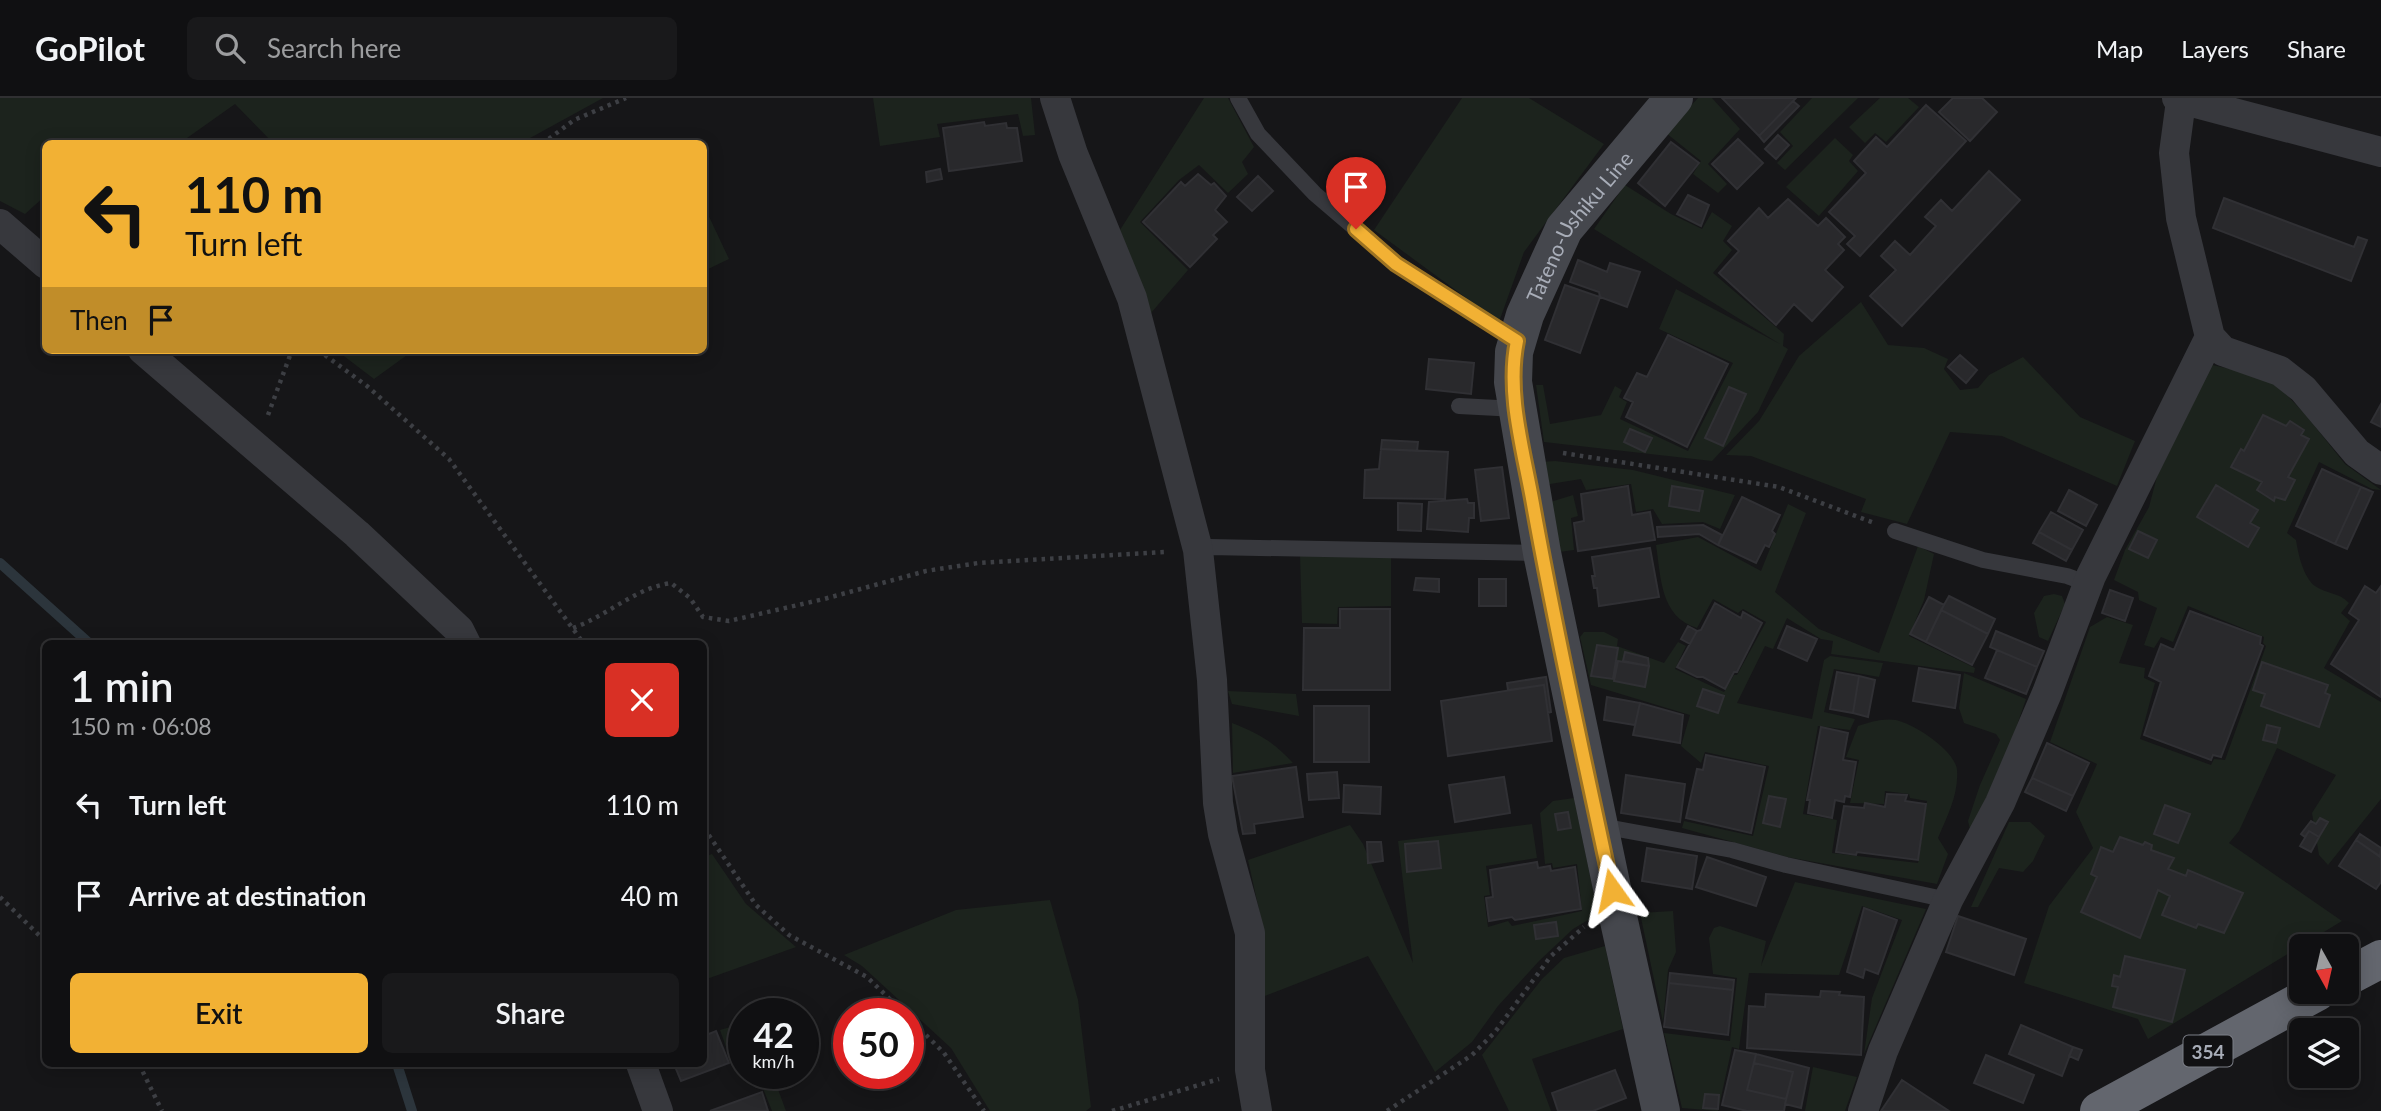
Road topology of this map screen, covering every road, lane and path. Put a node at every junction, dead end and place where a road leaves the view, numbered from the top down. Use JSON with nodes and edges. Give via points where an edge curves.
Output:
{"nodes":[{"id":1,"x":626,"y":98,"type":"edge"},
{"id":2,"x":1055,"y":98,"type":"edge"},
{"id":3,"x":1238,"y":98,"type":"edge"},
{"id":4,"x":1674,"y":98,"type":"edge"},
{"id":5,"x":2179,"y":99,"type":"edge"},
{"id":6,"x":548,"y":140,"type":"edge"},
{"id":7,"x":2381,"y":152,"type":"edge"},
{"id":8,"x":0,"y":224,"type":"edge"},
{"id":9,"x":42,"y":261,"type":"edge"},
{"id":10,"x":2210,"y":337,"type":"junction"},
{"id":11,"x":1517,"y":341,"type":"junction"},
{"id":12,"x":149,"y":354,"type":"edge"},
{"id":13,"x":291,"y":354,"type":"edge"},
{"id":14,"x":323,"y":354,"type":"edge"},
{"id":15,"x":1459,"y":406,"type":"dead end"},
{"id":16,"x":1517,"y":409,"type":"junction"},
{"id":17,"x":256,"y":449,"type":"junction"},
{"id":18,"x":1524,"y":452,"type":"junction"},
{"id":19,"x":2381,"y":470,"type":"edge"},
{"id":20,"x":1895,"y":531,"type":"joint"},
{"id":21,"x":1198,"y":550,"type":"junction"},
{"id":22,"x":1542,"y":554,"type":"junction"},
{"id":23,"x":2089,"y":584,"type":"junction"},
{"id":24,"x":573,"y":628,"type":"junction"},
{"id":25,"x":464,"y":640,"type":"edge"},
{"id":26,"x":581,"y":640,"type":"edge"},
{"id":27,"x":1598,"y":825,"type":"junction"},
{"id":28,"x":707,"y":832,"type":"edge"},
{"id":29,"x":0,"y":897,"type":"edge"},
{"id":30,"x":1948,"y":900,"type":"junction"},
{"id":31,"x":1617,"y":912,"type":"junction"},
{"id":32,"x":42,"y":938,"type":"edge"},
{"id":33,"x":2381,"y":959,"type":"edge"},
{"id":34,"x":2359,"y":971,"type":"edge"},
{"id":35,"x":889,"y":998,"type":"edge"},
{"id":36,"x":2295,"y":1004,"type":"edge"},
{"id":37,"x":924,"y":1033,"type":"edge"},
{"id":38,"x":140,"y":1067,"type":"edge"},
{"id":39,"x":642,"y":1067,"type":"edge"},
{"id":40,"x":1250,"y":1070,"type":"junction"},
{"id":41,"x":162,"y":1111,"type":"edge"},
{"id":42,"x":658,"y":1111,"type":"edge"},
{"id":43,"x":984,"y":1111,"type":"edge"},
{"id":44,"x":1112,"y":1111,"type":"edge"},
{"id":45,"x":1257,"y":1111,"type":"edge"},
{"id":46,"x":1387,"y":1111,"type":"edge"},
{"id":47,"x":1661,"y":1111,"type":"edge"},
{"id":48,"x":1863,"y":1111,"type":"edge"},
{"id":49,"x":2099,"y":1111,"type":"edge"}],
"edges":[{"from":1,"to":6,"type":"path","via":[[575,120]]},
{"from":2,"to":21,"type":"street","via":[[1132,298]]},
{"from":3,"to":11,"type":"lane","via":[[1258,134],[1315,194],[1396,264]]},
{"from":4,"to":11,"type":"main road","name":"Tateno-Ushiku Line","via":[[1564,229]]},
{"from":5,"to":7,"type":"street"},
{"from":5,"to":10,"type":"street","via":[[2174,153],[2181,218]]},
{"from":8,"to":9,"type":"street"},
{"from":10,"to":19,"type":"street","via":[[2223,351],[2280,371],[2303,389],[2357,453]]},
{"from":10,"to":23,"type":"street"},
{"from":11,"to":16,"type":"main road","name":"Tateno-Ushiku Line","via":[[1513,382]]},
{"from":12,"to":17,"type":"street"},
{"from":13,"to":17,"type":"path"},
{"from":14,"to":24,"type":"path","via":[[449,459]]},
{"from":15,"to":16,"type":"lane"},
{"from":16,"to":18,"type":"main road","name":"Tateno-Ushiku Line"},
{"from":17,"to":25,"type":"street","via":[[357,534],[459,630]]},
{"from":18,"to":20,"type":"path","via":[[1563,453],[1779,487]]},
{"from":18,"to":22,"type":"main road","name":"Tateno-Ushiku Line"},
{"from":20,"to":23,"type":"lane","via":[[1983,560]]},
{"from":21,"to":22,"type":"lane"},
{"from":21,"to":24,"type":"path","via":[[978,563],[926,571],[729,621],[703,617],[691,598],[671,583],[651,587]]},
{"from":21,"to":40,"type":"street","via":[[1212,680],[1218,803],[1250,933]]},
{"from":22,"to":27,"type":"main road","name":"Tateno-Ushiku Line"},
{"from":23,"to":30,"type":"street","via":[[2000,803]]},
{"from":24,"to":26,"type":"path"},
{"from":27,"to":30,"type":"lane","via":[[1732,850]]},
{"from":27,"to":31,"type":"main road","name":"Tateno-Ushiku Line"},
{"from":28,"to":35,"type":"path","via":[[749,895],[789,935],[867,977]]},
{"from":29,"to":32,"type":"path"},
{"from":30,"to":48,"type":"street"},
{"from":31,"to":46,"type":"path","via":[[1587,925],[1551,956],[1495,1032],[1472,1055]]},
{"from":31,"to":47,"type":"main road","name":"Tateno-Ushiku Line"},
{"from":33,"to":34,"type":"highway"},
{"from":36,"to":49,"type":"highway","number":"354"},
{"from":37,"to":43,"type":"path","via":[[944,1053]]},
{"from":38,"to":41,"type":"path"},
{"from":39,"to":42,"type":"street"},
{"from":40,"to":44,"type":"path"},
{"from":40,"to":45,"type":"street"}]}
